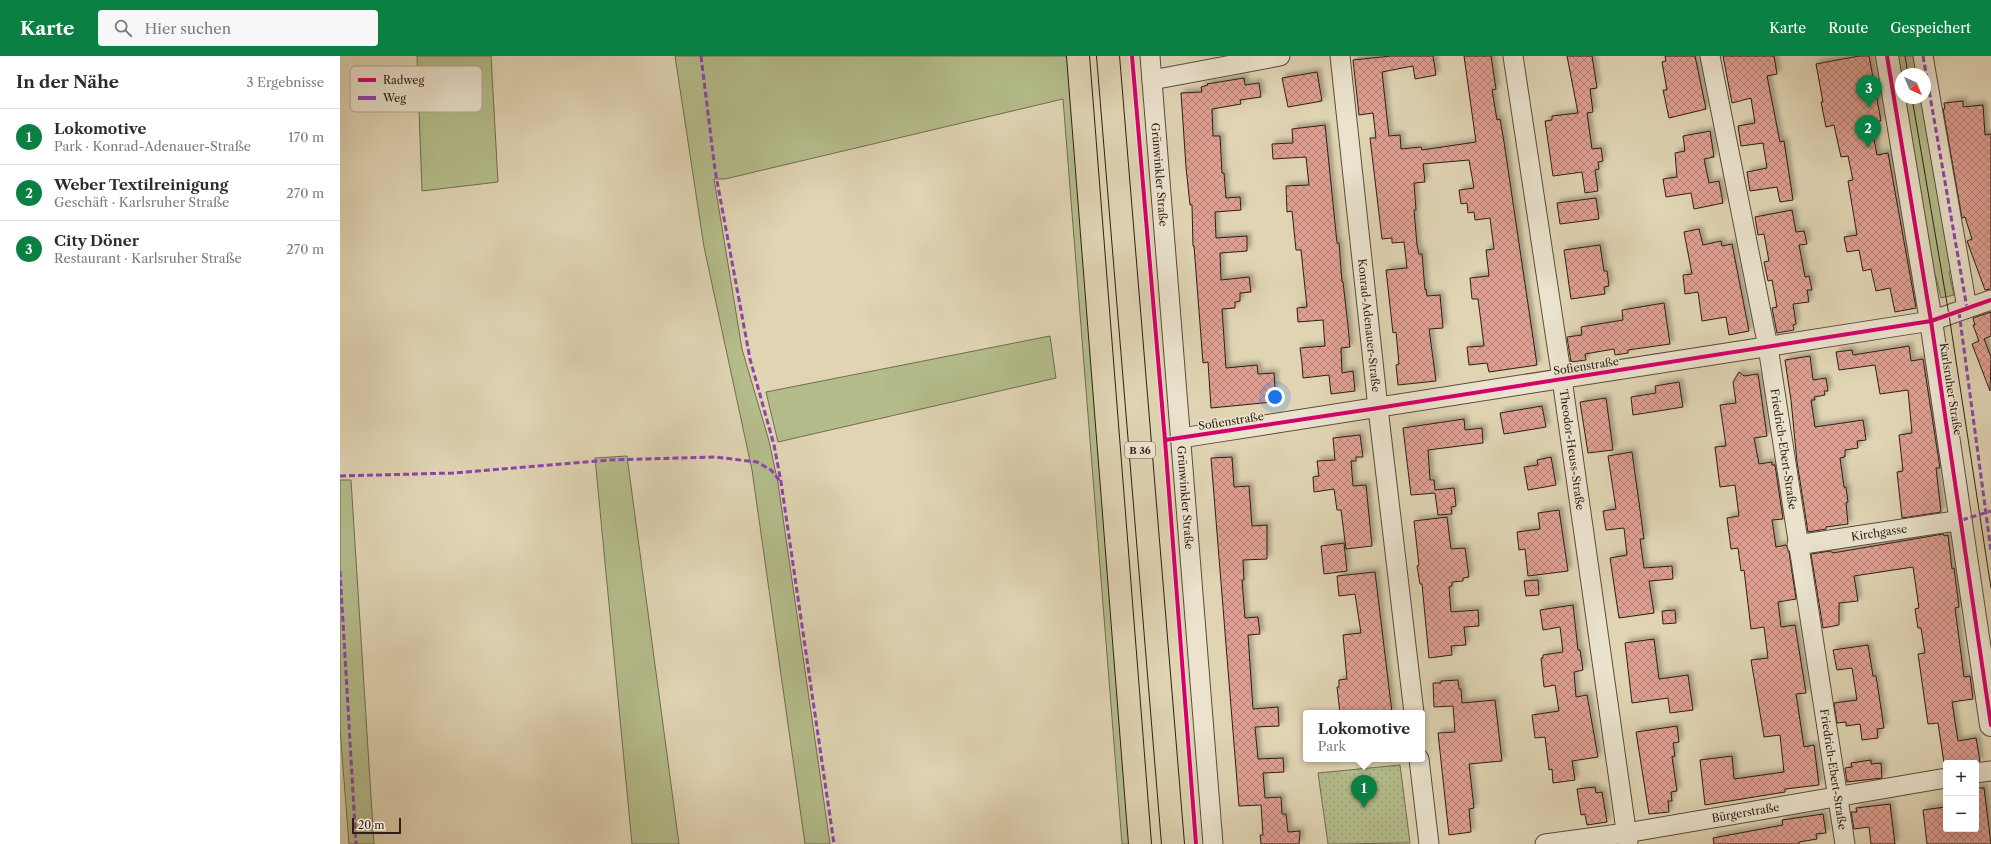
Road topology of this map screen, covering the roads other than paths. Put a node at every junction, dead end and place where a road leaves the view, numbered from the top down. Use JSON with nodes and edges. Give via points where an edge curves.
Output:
{"nodes":[{"id":1,"x":1078,"y":56,"type":"edge"},
{"id":2,"x":1108,"y":56,"type":"edge"},
{"id":3,"x":1150,"y":56,"type":"edge"},
{"id":4,"x":1280,"y":56,"type":"edge"},
{"id":5,"x":1340,"y":56,"type":"edge"},
{"id":6,"x":1514,"y":56,"type":"edge"},
{"id":7,"x":1710,"y":56,"type":"edge"},
{"id":8,"x":1887,"y":56,"type":"edge"},
{"id":9,"x":1923,"y":56,"type":"edge"},
{"id":10,"x":1152,"y":80,"type":"junction"},
{"id":11,"x":1991,"y":300,"type":"edge"},
{"id":12,"x":1967,"y":308,"type":"junction"},
{"id":13,"x":1931,"y":321,"type":"junction"},
{"id":14,"x":1768,"y":347,"type":"junction"},
{"id":15,"x":1562,"y":379,"type":"junction"},
{"id":16,"x":1378,"y":408,"type":"junction"},
{"id":17,"x":1181,"y":438,"type":"junction"},
{"id":18,"x":1962,"y":520,"type":"junction"},
{"id":19,"x":1797,"y":545,"type":"junction"},
{"id":20,"x":1414,"y":710,"type":"edge"},
{"id":21,"x":1991,"y":725,"type":"edge"},
{"id":22,"x":1419,"y":762,"type":"edge"},
{"id":23,"x":1991,"y":771,"type":"edge"},
{"id":24,"x":1979,"y":773,"type":"edge"},
{"id":25,"x":1943,"y":778,"type":"edge"},
{"id":26,"x":1838,"y":796,"type":"junction"},
{"id":27,"x":1627,"y":838,"type":"edge"},
{"id":28,"x":1140,"y":844,"type":"edge"},
{"id":29,"x":1173,"y":844,"type":"edge"},
{"id":30,"x":1213,"y":844,"type":"edge"},
{"id":31,"x":1429,"y":844,"type":"edge"},
{"id":32,"x":1545,"y":844,"type":"edge"},
{"id":33,"x":1845,"y":844,"type":"edge"}],
"edges":[{"from":1,"to":28,"type":"main road","number":"B 36"},
{"from":2,"to":29,"type":"main road","number":"B 36"},
{"from":3,"to":10,"type":"street","name":"Grünwinkler Straße"},
{"from":4,"to":10,"type":"street"},
{"from":5,"to":16,"type":"street","name":"Konrad-Adenauer-Straße"},
{"from":6,"to":15,"type":"street","name":"Theodor-Heuss-Straße"},
{"from":7,"to":14,"type":"street","name":"Friedrich-Ebert-Straße"},
{"from":8,"to":13,"type":"street","name":"Karlsruher Straße"},
{"from":9,"to":12,"type":"street"},
{"from":10,"to":17,"type":"street","name":"Grünwinkler Straße"},
{"from":11,"to":12,"type":"street","name":"Sofienstraße"},
{"from":12,"to":13,"type":"street","name":"Sofienstraße"},
{"from":13,"to":14,"type":"street","name":"Sofienstraße"},
{"from":13,"to":18,"type":"street","name":"Karlsruher Straße"},
{"from":14,"to":15,"type":"street","name":"Sofienstraße"},
{"from":14,"to":19,"type":"street","name":"Friedrich-Ebert-Straße"},
{"from":15,"to":16,"type":"street","name":"Sofienstraße"},
{"from":15,"to":27,"type":"street","name":"Theodor-Heuss-Straße"},
{"from":16,"to":17,"type":"street","name":"Sofienstraße"},
{"from":16,"to":20,"type":"street","name":"Konrad-Adenauer-Straße"},
{"from":17,"to":30,"type":"street","name":"Grünwinkler Straße"},
{"from":18,"to":19,"type":"street","name":"Kirchgasse"},
{"from":18,"to":21,"type":"street","name":"Karlsruher Straße"},
{"from":19,"to":26,"type":"street","name":"Friedrich-Ebert-Straße"},
{"from":22,"to":31,"type":"street"},
{"from":23,"to":24,"type":"street"},
{"from":25,"to":26,"type":"street","name":"Bürgerstraße"},
{"from":26,"to":27,"type":"street","name":"Bürgerstraße"},
{"from":26,"to":33,"type":"street","name":"Friedrich-Ebert-Straße"},
{"from":27,"to":32,"type":"street","name":"Bürgerstraße"}]}
